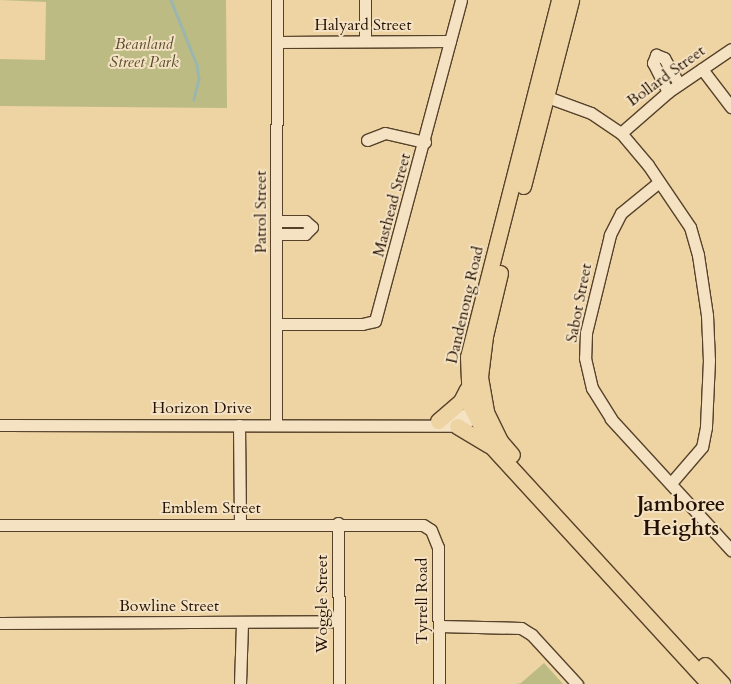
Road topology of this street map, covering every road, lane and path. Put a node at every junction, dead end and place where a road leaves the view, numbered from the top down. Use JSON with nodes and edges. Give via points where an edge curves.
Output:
{"nodes":[{"id":1,"x":276,"y":0,"type":"edge"},
{"id":2,"x":365,"y":0,"type":"edge"},
{"id":3,"x":461,"y":0,"type":"edge"},
{"id":4,"x":559,"y":0,"type":"edge"},
{"id":5,"x":571,"y":0,"type":"edge"},
{"id":6,"x":365,"y":41,"type":"junction"},
{"id":7,"x":450,"y":41,"type":"junction"},
{"id":8,"x":277,"y":42,"type":"junction"},
{"id":9,"x":731,"y":49,"type":"edge"},
{"id":10,"x":702,"y":69,"type":"junction"},
{"id":11,"x":679,"y":84,"type":"junction"},
{"id":12,"x":668,"y":92,"type":"junction"},
{"id":13,"x":541,"y":94,"type":"junction"},
{"id":14,"x":731,"y":107,"type":"edge"},
{"id":15,"x":622,"y":133,"type":"junction"},
{"id":16,"x":367,"y":140,"type":"dead end"},
{"id":17,"x":425,"y":142,"type":"junction"},
{"id":18,"x":659,"y":182,"type":"junction"},
{"id":19,"x":278,"y":221,"type":"junction"},
{"id":20,"x":278,"y":234,"type":"junction"},
{"id":21,"x":277,"y":324,"type":"junction"},
{"id":22,"x":467,"y":389,"type":"junction"},
{"id":23,"x":478,"y":414,"type":"junction"},
{"id":24,"x":438,"y":421,"type":"junction"},
{"id":25,"x":276,"y":424,"type":"junction"},
{"id":26,"x":0,"y":425,"type":"edge"},
{"id":27,"x":239,"y":425,"type":"junction"},
{"id":28,"x":405,"y":425,"type":"junction"},
{"id":29,"x":457,"y":426,"type":"junction"},
{"id":30,"x":492,"y":447,"type":"junction"},
{"id":31,"x":671,"y":482,"type":"junction"},
{"id":32,"x":338,"y":523,"type":"junction"},
{"id":33,"x":240,"y":524,"type":"junction"},
{"id":34,"x":422,"y":525,"type":"joint"},
{"id":35,"x":0,"y":526,"type":"edge"},
{"id":36,"x":731,"y":550,"type":"edge"},
{"id":37,"x":338,"y":621,"type":"junction"},
{"id":38,"x":0,"y":622,"type":"edge"},
{"id":39,"x":242,"y":623,"type":"junction"},
{"id":40,"x":439,"y":626,"type":"junction"},
{"id":41,"x":240,"y":684,"type":"edge"},
{"id":42,"x":339,"y":684,"type":"edge"},
{"id":43,"x":439,"y":684,"type":"edge"},
{"id":44,"x":577,"y":684,"type":"edge"},
{"id":45,"x":709,"y":684,"type":"edge"},
{"id":46,"x":723,"y":684,"type":"edge"}],
"edges":[{"from":1,"to":8,"type":"street","name":"Patrol Street"},
{"from":2,"to":6,"type":"street"},
{"from":3,"to":7,"type":"street","name":"Masthead Street"},
{"from":4,"to":13,"type":"main road","name":"Dandenong Road"},
{"from":5,"to":13,"type":"main road","name":"Dandenong Road"},
{"from":6,"to":7,"type":"street","name":"Halyard Street"},
{"from":6,"to":8,"type":"street","name":"Halyard Street"},
{"from":7,"to":17,"type":"street","name":"Masthead Street"},
{"from":8,"to":19,"type":"street","name":"Patrol Street"},
{"from":9,"to":10,"type":"street","name":"Bollard Street"},
{"from":10,"to":11,"type":"street","name":"Bollard Street"},
{"from":10,"to":14,"type":"street"},
{"from":11,"to":12,"type":"street","name":"Bollard Street"},
{"from":11,"to":12,"type":"street","via":[[664,58],[656,55],[653,63]]},
{"from":12,"to":15,"type":"street","name":"Bollard Street"},
{"from":13,"to":15,"type":"street","via":[[591,113]]},
{"from":13,"to":22,"type":"main road","name":"Dandenong Road","via":[[468,357]]},
{"from":13,"to":23,"type":"main road","name":"Dandenong Road","via":[[485,336]]},
{"from":15,"to":18,"type":"street"},
{"from":16,"to":17,"type":"street","via":[[385,133]]},
{"from":17,"to":21,"type":"street","name":"Masthead Street","via":[[375,321],[362,324]]},
{"from":18,"to":31,"type":"street","via":[[690,227],[698,255],[709,360],[702,446]]},
{"from":18,"to":31,"type":"street","name":"Sabot Street","via":[[620,213],[610,235],[586,333],[585,358],[592,388],[611,420]]},
{"from":19,"to":20,"type":"street","name":"Patrol Street"},
{"from":19,"to":20,"type":"street","via":[[305,221],[312,227],[305,234]]},
{"from":20,"to":21,"type":"street","name":"Patrol Street"},
{"from":21,"to":25,"type":"street","name":"Patrol Street"},
{"from":22,"to":23,"type":"main road","name":"Dandenong Road"},
{"from":22,"to":24,"type":"main road","via":[[461,402]]},
{"from":23,"to":24,"type":"street","name":"Horizon Drive"},
{"from":23,"to":29,"type":"street","name":"Horizon Drive"},
{"from":23,"to":30,"type":"main road","name":"Dandenong Road"},
{"from":23,"to":46,"type":"main road","name":"Dandenong Road"},
{"from":24,"to":28,"type":"street","name":"Horizon Drive"},
{"from":25,"to":27,"type":"street","name":"Horizon Drive"},
{"from":25,"to":28,"type":"street","name":"Horizon Drive"},
{"from":26,"to":27,"type":"street","name":"Horizon Drive"},
{"from":27,"to":33,"type":"street"},
{"from":28,"to":29,"type":"street","name":"Horizon Drive"},
{"from":29,"to":30,"type":"main road"},
{"from":30,"to":45,"type":"main road","name":"Dandenong Road"},
{"from":31,"to":36,"type":"street","name":"Sabot Street"},
{"from":32,"to":33,"type":"street","name":"Emblem Street"},
{"from":32,"to":34,"type":"street","name":"Emblem Street"},
{"from":32,"to":37,"type":"street","name":"Woggle Street"},
{"from":33,"to":35,"type":"street","name":"Emblem Street"},
{"from":34,"to":40,"type":"street","name":"Tyrrell Road","via":[[431,530],[438,547]]},
{"from":37,"to":39,"type":"street","name":"Bowline Street"},
{"from":37,"to":42,"type":"street","name":"Woggle Street"},
{"from":38,"to":39,"type":"street","name":"Bowline Street"},
{"from":39,"to":41,"type":"street"},
{"from":40,"to":43,"type":"street","name":"Tyrrell Road"},
{"from":40,"to":44,"type":"street","via":[[521,628],[532,635]]}]}
